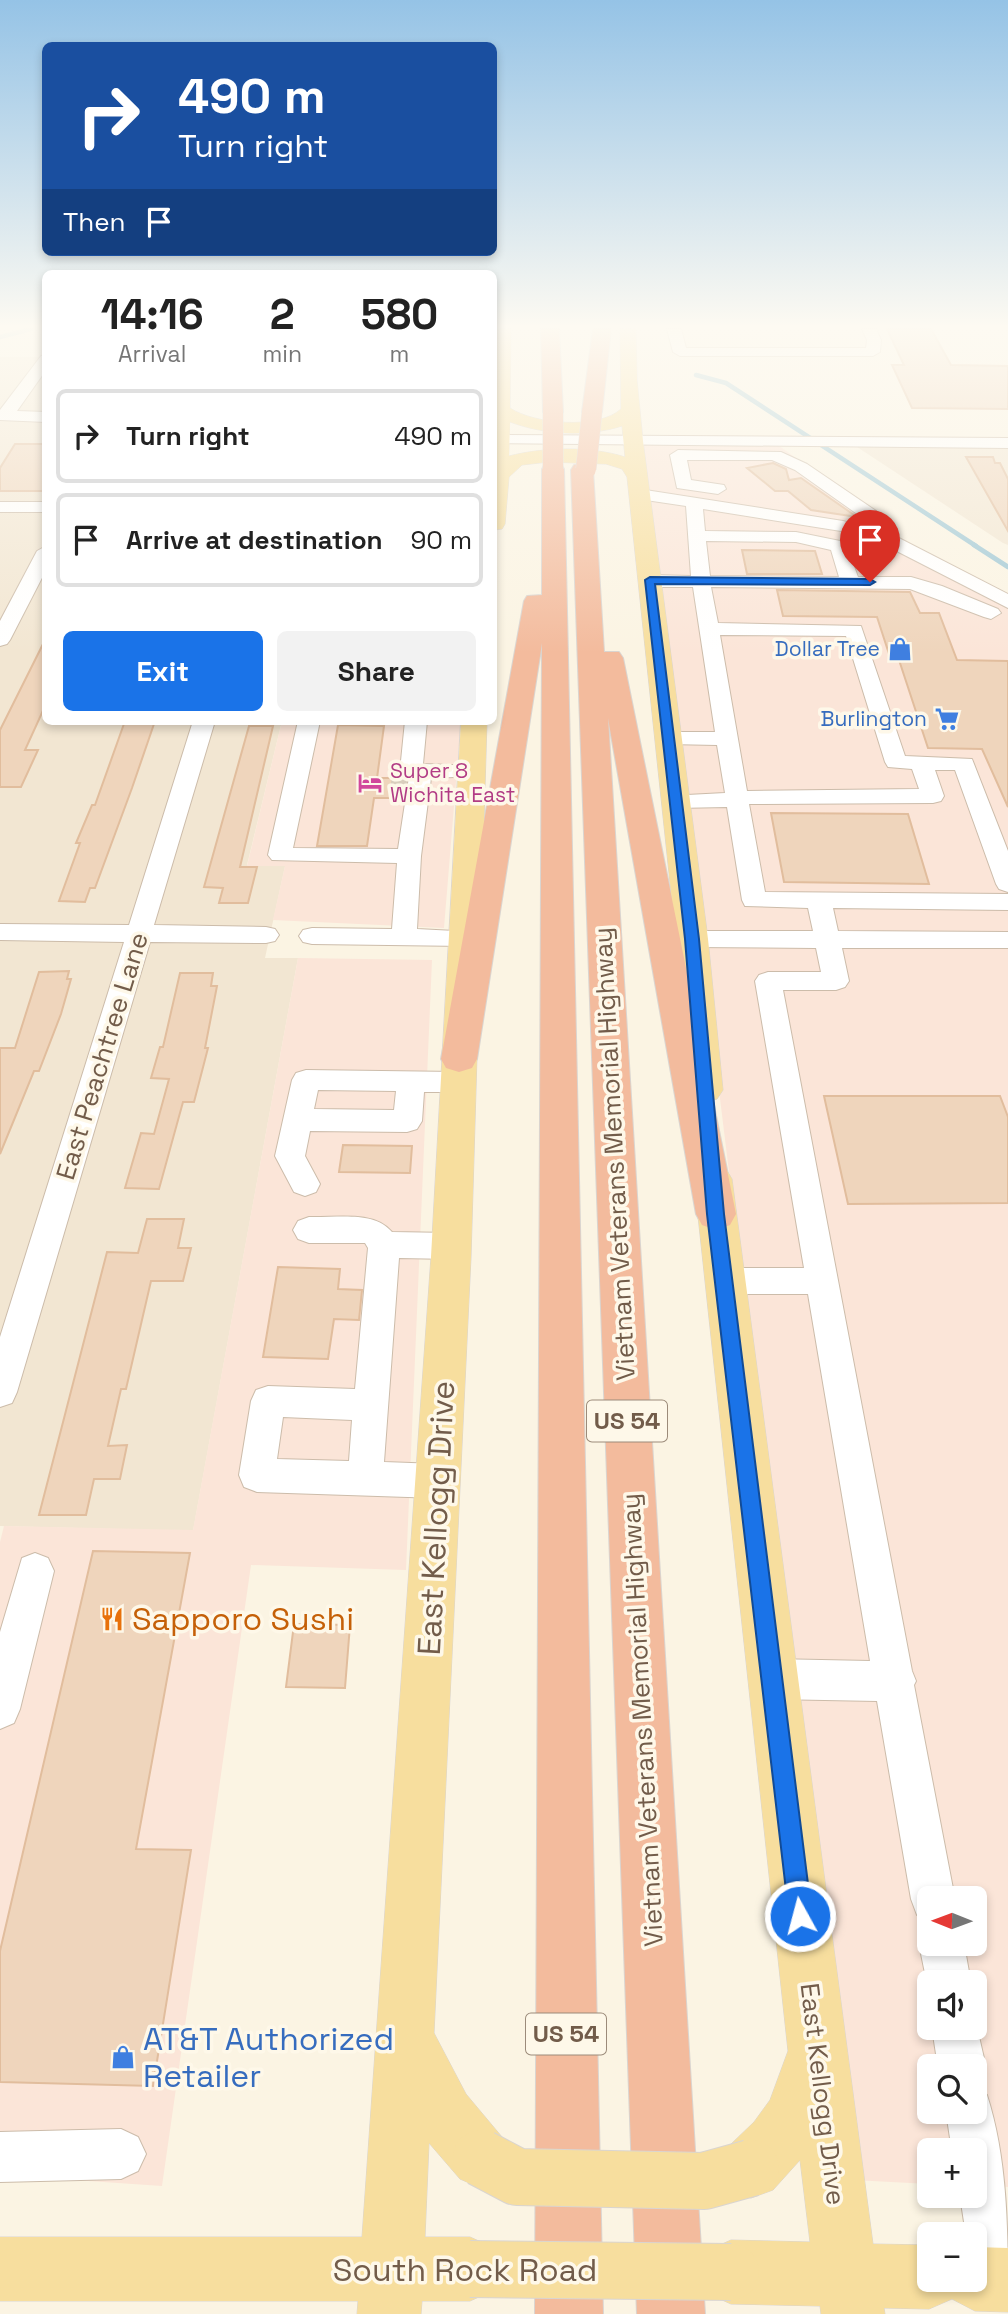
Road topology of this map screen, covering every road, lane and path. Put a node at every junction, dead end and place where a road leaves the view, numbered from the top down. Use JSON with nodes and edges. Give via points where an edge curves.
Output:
{"nodes":[{"id":1,"x":498,"y":437,"type":"edge"},
{"id":2,"x":561,"y":437,"type":"edge"},
{"id":3,"x":590,"y":437,"type":"edge"},
{"id":4,"x":616,"y":437,"type":"edge"},
{"id":5,"x":617,"y":437,"type":"edge"},
{"id":6,"x":617,"y":437,"type":"edge"},
{"id":7,"x":618,"y":437,"type":"edge"},
{"id":8,"x":618,"y":441,"type":"junction"},
{"id":9,"x":1008,"y":443,"type":"edge"},
{"id":10,"x":713,"y":451,"type":"junction"},
{"id":11,"x":497,"y":483,"type":"edge"},
{"id":12,"x":574,"y":487,"type":"junction"},
{"id":13,"x":728,"y":497,"type":"junction"},
{"id":14,"x":779,"y":499,"type":"dead end"},
{"id":15,"x":694,"y":503,"type":"junction"},
{"id":16,"x":0,"y":507,"type":"edge"},
{"id":17,"x":42,"y":507,"type":"edge"},
{"id":18,"x":871,"y":534,"type":"junction"},
{"id":19,"x":695,"y":536,"type":"junction"},
{"id":20,"x":42,"y":558,"type":"edge"},
{"id":21,"x":650,"y":580,"type":"junction"},
{"id":22,"x":701,"y":581,"type":"junction"},
{"id":23,"x":743,"y":581,"type":"junction"},
{"id":24,"x":850,"y":582,"type":"junction"},
{"id":25,"x":1008,"y":602,"type":"edge"},
{"id":26,"x":6,"y":619,"type":"edge"},
{"id":27,"x":1008,"y":619,"type":"edge"},
{"id":28,"x":709,"y":629,"type":"junction"},
{"id":29,"x":752,"y":629,"type":"junction"},
{"id":30,"x":0,"y":640,"type":"edge"},
{"id":31,"x":203,"y":725,"type":"edge"},
{"id":32,"x":308,"y":725,"type":"edge"},
{"id":33,"x":416,"y":725,"type":"edge"},
{"id":34,"x":474,"y":725,"type":"edge"},
{"id":35,"x":668,"y":738,"type":"junction"},
{"id":36,"x":727,"y":739,"type":"junction"},
{"id":37,"x":921,"y":763,"type":"junction"},
{"id":38,"x":470,"y":771,"type":"junction"},
{"id":39,"x":410,"y":782,"type":"junction"},
{"id":40,"x":737,"y":800,"type":"junction"},
{"id":41,"x":676,"y":801,"type":"junction"},
{"id":42,"x":409,"y":856,"type":"junction"},
{"id":43,"x":1008,"y":884,"type":"edge"},
{"id":44,"x":819,"y":900,"type":"junction"},
{"id":45,"x":1008,"y":902,"type":"edge"},
{"id":46,"x":0,"y":932,"type":"edge"},
{"id":47,"x":139,"y":934,"type":"junction"},
{"id":48,"x":266,"y":935,"type":"dead end"},
{"id":49,"x":312,"y":936,"type":"dead end"},
{"id":50,"x":404,"y":937,"type":"junction"},
{"id":51,"x":465,"y":938,"type":"junction"},
{"id":52,"x":692,"y":939,"type":"junction"},
{"id":53,"x":827,"y":939,"type":"junction"},
{"id":54,"x":1008,"y":940,"type":"edge"},
{"id":55,"x":458,"y":1070,"type":"junction"},
{"id":56,"x":411,"y":1081,"type":"junction"},
{"id":57,"x":298,"y":1121,"type":"junction"},
{"id":58,"x":305,"y":1184,"type":"dead end"},
{"id":59,"x":716,"y":1214,"type":"junction"},
{"id":60,"x":309,"y":1230,"type":"dead end"},
{"id":61,"x":384,"y":1245,"type":"junction"},
{"id":62,"x":451,"y":1245,"type":"junction"},
{"id":63,"x":723,"y":1281,"type":"junction"},
{"id":64,"x":821,"y":1281,"type":"junction"},
{"id":65,"x":0,"y":1392,"type":"edge"},
{"id":66,"x":371,"y":1405,"type":"junction"},
{"id":67,"x":365,"y":1478,"type":"junction"},
{"id":68,"x":438,"y":1481,"type":"junction"},
{"id":69,"x":34,"y":1570,"type":"dead end"},
{"id":70,"x":772,"y":1679,"type":"junction"},
{"id":71,"x":896,"y":1681,"type":"junction"},
{"id":72,"x":2,"y":1696,"type":"edge"},
{"id":73,"x":931,"y":1886,"type":"edge"},
{"id":74,"x":405,"y":2035,"type":"junction"},
{"id":75,"x":817,"y":2047,"type":"junction"},
{"id":76,"x":972,"y":2124,"type":"edge"},
{"id":77,"x":121,"y":2154,"type":"dead end"},
{"id":78,"x":0,"y":2157,"type":"edge"},
{"id":79,"x":481,"y":2158,"type":"joint"},
{"id":80,"x":0,"y":2269,"type":"edge"},
{"id":81,"x":917,"y":2280,"type":"edge"},
{"id":82,"x":994,"y":2280,"type":"edge"},
{"id":83,"x":390,"y":2292,"type":"edge"},
{"id":84,"x":850,"y":2294,"type":"edge"},
{"id":85,"x":569,"y":2314,"type":"edge"},
{"id":86,"x":671,"y":2314,"type":"edge"}],
"edges":[{"from":1,"to":11,"type":"main road"},
{"from":2,"to":12,"type":"highway","name":"Vietnam Veterans Memorial Highway","number":"US 54","bridge":true},
{"from":3,"to":8,"type":"street"},
{"from":4,"to":8,"type":"highway","name":"Vietnam Veterans Memorial Highway","number":"US 54"},
{"from":5,"to":8,"type":"highway"},
{"from":6,"to":8,"type":"main road"},
{"from":7,"to":8,"type":"main road","name":"East Kellogg Drive"},
{"from":8,"to":10,"type":"street"},
{"from":8,"to":11,"type":"main road","via":[[629,465],[608,458],[516,460]]},
{"from":8,"to":12,"type":"highway","name":"Vietnam Veterans Memorial Highway","number":"US 54"},
{"from":8,"to":15,"type":"street"},
{"from":8,"to":21,"type":"main road","name":"East Kellogg Drive"},
{"from":9,"to":10,"type":"street","via":[[765,441]]},
{"from":10,"to":13,"type":"street"},
{"from":10,"to":13,"type":"street","via":[[678,456],[682,484]]},
{"from":10,"to":18,"type":"street","via":[[775,455],[801,467],[876,519]]},
{"from":12,"to":55,"type":"highway"},
{"from":12,"to":59,"type":"highway"},
{"from":12,"to":85,"type":"highway","name":"Vietnam Veterans Memorial Highway","number":"US 54"},
{"from":12,"to":86,"type":"highway","name":"Vietnam Veterans Memorial Highway","number":"US 54","via":[[600,879]]},
{"from":13,"to":14,"type":"street"},
{"from":13,"to":15,"type":"street"},
{"from":13,"to":18,"type":"street"},
{"from":15,"to":19,"type":"street"},
{"from":16,"to":17,"type":"street"},
{"from":18,"to":25,"type":"street"},
{"from":19,"to":22,"type":"street"},
{"from":19,"to":24,"type":"street","via":[[796,537],[839,546]]},
{"from":20,"to":26,"type":"street"},
{"from":21,"to":22,"type":"street"},
{"from":21,"to":35,"type":"main road","name":"East Kellogg Drive"},
{"from":22,"to":23,"type":"street"},
{"from":22,"to":28,"type":"street"},
{"from":23,"to":24,"type":"street"},
{"from":23,"to":29,"type":"street"},
{"from":24,"to":27,"type":"street","via":[[911,583]]},
{"from":26,"to":30,"type":"street"},
{"from":28,"to":29,"type":"street"},
{"from":28,"to":36,"type":"street"},
{"from":29,"to":37,"type":"street","via":[[854,630],[896,762]]},
{"from":31,"to":47,"type":"street","name":"East Peachtree Lane"},
{"from":32,"to":42,"type":"street","via":[[281,855]]},
{"from":33,"to":39,"type":"street"},
{"from":34,"to":38,"type":"main road","name":"East Kellogg Drive"},
{"from":35,"to":36,"type":"street"},
{"from":35,"to":41,"type":"main road","name":"East Kellogg Drive"},
{"from":36,"to":40,"type":"street"},
{"from":37,"to":40,"type":"street","via":[[933,796],[753,796]]},
{"from":37,"to":43,"type":"street","via":[[964,764]]},
{"from":38,"to":39,"type":"street"},
{"from":38,"to":51,"type":"main road","name":"East Kellogg Drive"},
{"from":39,"to":42,"type":"street"},
{"from":40,"to":41,"type":"street"},
{"from":40,"to":44,"type":"street","via":[[754,900]]},
{"from":41,"to":52,"type":"main road","name":"East Kellogg Drive"},
{"from":42,"to":50,"type":"street"},
{"from":44,"to":45,"type":"street"},
{"from":44,"to":53,"type":"street"},
{"from":46,"to":47,"type":"street"},
{"from":47,"to":48,"type":"street"},
{"from":47,"to":65,"type":"street","name":"East Peachtree Lane"},
{"from":49,"to":50,"type":"street"},
{"from":50,"to":51,"type":"street"},
{"from":51,"to":55,"type":"main road","name":"East Kellogg Drive"},
{"from":52,"to":53,"type":"street"},
{"from":52,"to":59,"type":"main road","name":"East Kellogg Drive"},
{"from":53,"to":54,"type":"street"},
{"from":53,"to":64,"type":"street","via":[[836,981],[768,981]]},
{"from":55,"to":56,"type":"street"},
{"from":55,"to":62,"type":"main road","name":"East Kellogg Drive"},
{"from":56,"to":57,"type":"street","via":[[306,1080]]},
{"from":56,"to":57,"type":"street","via":[[407,1121]]},
{"from":57,"to":58,"type":"street","via":[[290,1156]]},
{"from":59,"to":63,"type":"main road","name":"East Kellogg Drive"},
{"from":60,"to":61,"type":"street","via":[[373,1231]]},
{"from":61,"to":62,"type":"street"},
{"from":61,"to":66,"type":"street"},
{"from":62,"to":68,"type":"main road","name":"East Kellogg Drive"},
{"from":63,"to":64,"type":"street"},
{"from":63,"to":70,"type":"main road","name":"East Kellogg Drive"},
{"from":64,"to":71,"type":"street"},
{"from":66,"to":67,"type":"street"},
{"from":66,"to":67,"type":"street","via":[[268,1401],[257,1475]]},
{"from":67,"to":68,"type":"street"},
{"from":68,"to":74,"type":"main road","name":"East Kellogg Drive"},
{"from":69,"to":72,"type":"street"},
{"from":70,"to":71,"type":"street"},
{"from":70,"to":75,"type":"main road","name":"East Kellogg Drive"},
{"from":71,"to":73,"type":"street"},
{"from":74,"to":79,"type":"main road","via":[[445,2115]]},
{"from":74,"to":83,"type":"main road","name":"East Kellogg Drive"},
{"from":75,"to":79,"type":"main road","bridge":true,"via":[[801,2104],[781,2140],[751,2168],[704,2180],[517,2177]]},
{"from":75,"to":84,"type":"main road","name":"East Kellogg Drive"},
{"from":76,"to":82,"type":"street"},
{"from":77,"to":78,"type":"street"},
{"from":80,"to":83,"type":"main road","name":"South Rock Road"},
{"from":81,"to":84,"type":"main road","name":"South Rock Road"},
{"from":83,"to":84,"type":"main road","name":"South Rock Road","bridge":true,"via":[[470,2269],[731,2272]]}]}
